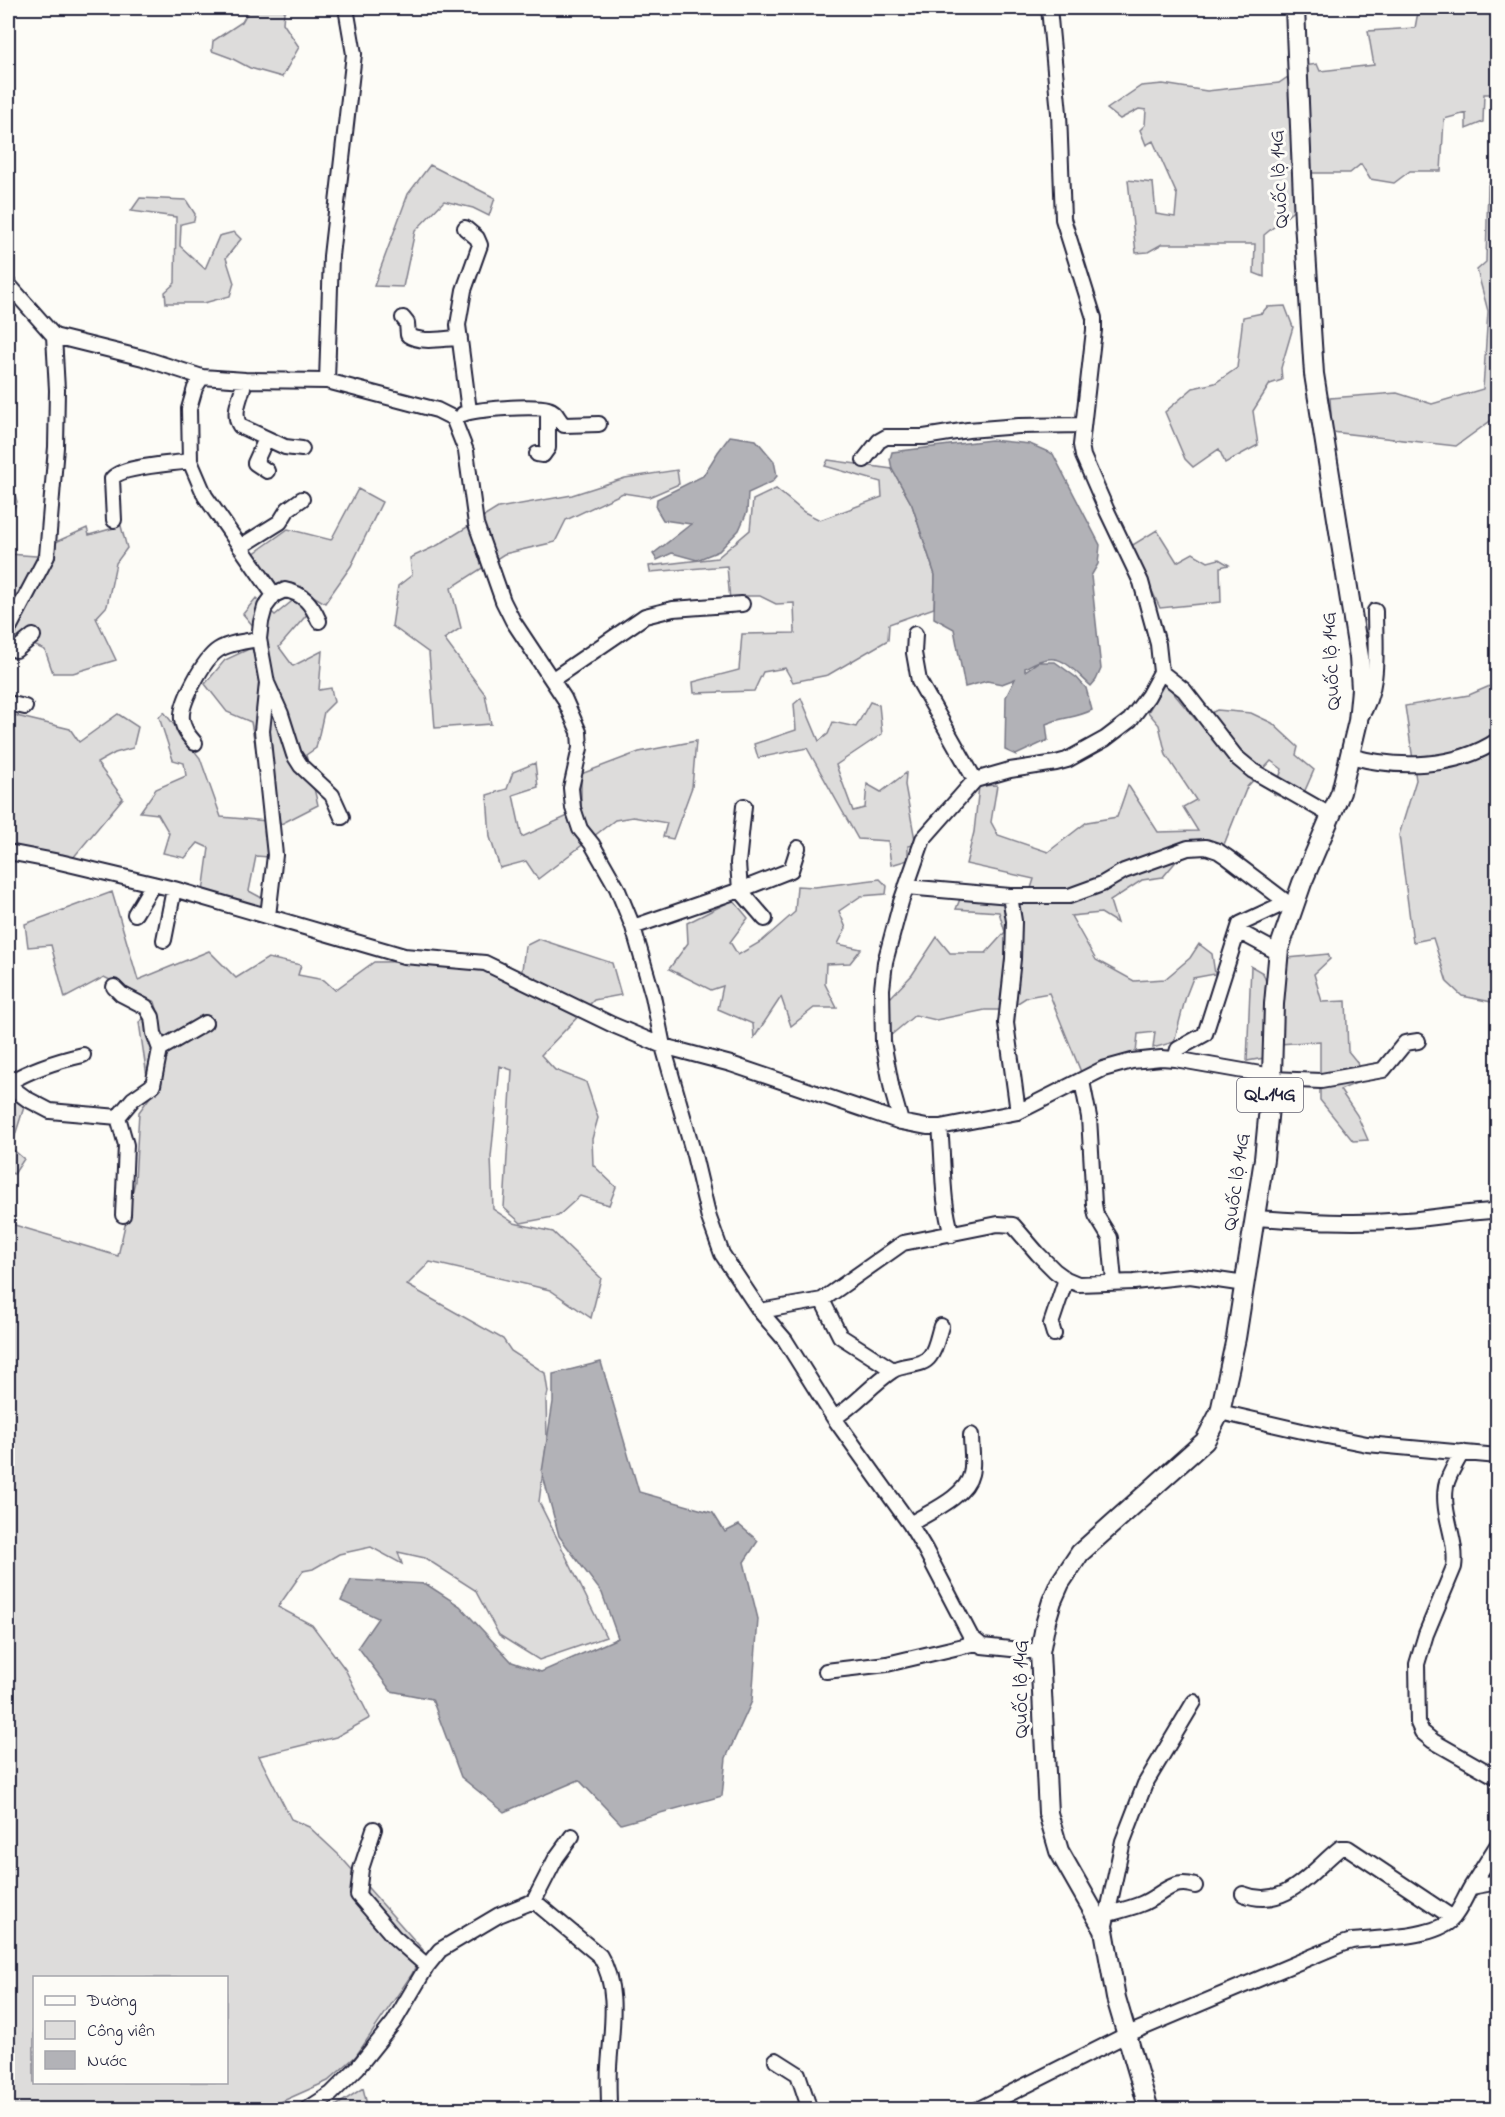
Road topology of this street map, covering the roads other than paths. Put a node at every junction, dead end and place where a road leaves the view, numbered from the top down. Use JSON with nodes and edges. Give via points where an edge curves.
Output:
{"nodes":[{"id":1,"x":346,"y":8,"type":"edge"},
{"id":2,"x":1049,"y":8,"type":"edge"},
{"id":3,"x":1295,"y":8,"type":"edge"},
{"id":4,"x":465,"y":228,"type":"dead end"},
{"id":5,"x":8,"y":284,"type":"edge"},
{"id":6,"x":403,"y":318,"type":"dead end"},
{"id":7,"x":54,"y":336,"type":"junction"},
{"id":8,"x":460,"y":338,"type":"junction"},
{"id":9,"x":202,"y":377,"type":"junction"},
{"id":10,"x":245,"y":380,"type":"junction"},
{"id":11,"x":327,"y":381,"type":"junction"},
{"id":12,"x":548,"y":409,"type":"junction"},
{"id":13,"x":469,"y":411,"type":"junction"},
{"id":14,"x":453,"y":418,"type":"junction"},
{"id":15,"x":598,"y":424,"type":"dead end"},
{"id":16,"x":1083,"y":425,"type":"junction"},
{"id":17,"x":266,"y":439,"type":"junction"},
{"id":18,"x":302,"y":449,"type":"dead end"},
{"id":19,"x":537,"y":454,"type":"dead end"},
{"id":20,"x":864,"y":460,"type":"dead end"},
{"id":21,"x":190,"y":461,"type":"junction"},
{"id":22,"x":267,"y":471,"type":"dead end"},
{"id":23,"x":302,"y":499,"type":"dead end"},
{"id":24,"x":114,"y":520,"type":"dead end"},
{"id":25,"x":240,"y":547,"type":"junction"},
{"id":26,"x":274,"y":596,"type":"junction"},
{"id":27,"x":742,"y":604,"type":"dead end"},
{"id":28,"x":1375,"y":611,"type":"dead end"},
{"id":29,"x":319,"y":621,"type":"dead end"},
{"id":30,"x":8,"y":630,"type":"edge"},
{"id":31,"x":915,"y":634,"type":"dead end"},
{"id":32,"x":33,"y":636,"type":"dead end"},
{"id":33,"x":259,"y":639,"type":"junction"},
{"id":34,"x":8,"y":648,"type":"edge"},
{"id":35,"x":1161,"y":672,"type":"junction"},
{"id":36,"x":553,"y":679,"type":"junction"},
{"id":37,"x":267,"y":683,"type":"junction"},
{"id":38,"x":8,"y":703,"type":"edge"},
{"id":39,"x":25,"y":707,"type":"dead end"},
{"id":40,"x":1358,"y":722,"type":"junction"},
{"id":41,"x":1497,"y":740,"type":"edge"},
{"id":42,"x":195,"y":742,"type":"dead end"},
{"id":43,"x":1350,"y":756,"type":"junction"},
{"id":44,"x":975,"y":780,"type":"junction"},
{"id":45,"x":744,"y":806,"type":"dead end"},
{"id":46,"x":1332,"y":816,"type":"junction"},
{"id":47,"x":342,"y":817,"type":"dead end"},
{"id":48,"x":798,"y":848,"type":"dead end"},
{"id":49,"x":8,"y":852,"type":"edge"},
{"id":50,"x":153,"y":884,"type":"junction"},
{"id":51,"x":906,"y":886,"type":"junction"},
{"id":52,"x":174,"y":889,"type":"junction"},
{"id":53,"x":740,"y":890,"type":"junction"},
{"id":54,"x":1010,"y":896,"type":"junction"},
{"id":55,"x":1290,"y":905,"type":"junction"},
{"id":56,"x":135,"y":914,"type":"dead end"},
{"id":57,"x":268,"y":916,"type":"junction"},
{"id":58,"x":765,"y":919,"type":"dead end"},
{"id":59,"x":633,"y":927,"type":"junction"},
{"id":60,"x":1238,"y":931,"type":"junction"},
{"id":61,"x":164,"y":940,"type":"dead end"},
{"id":62,"x":1279,"y":953,"type":"junction"},
{"id":63,"x":114,"y":987,"type":"dead end"},
{"id":64,"x":206,"y":1023,"type":"dead end"},
{"id":65,"x":1418,"y":1041,"type":"dead end"},
{"id":66,"x":663,"y":1046,"type":"junction"},
{"id":67,"x":160,"y":1048,"type":"junction"},
{"id":68,"x":83,"y":1055,"type":"dead end"},
{"id":69,"x":1175,"y":1059,"type":"junction"},
{"id":70,"x":1272,"y":1078,"type":"junction"},
{"id":71,"x":1082,"y":1081,"type":"junction"},
{"id":72,"x":8,"y":1084,"type":"edge"},
{"id":73,"x":1018,"y":1112,"type":"junction"},
{"id":74,"x":118,"y":1117,"type":"junction"},
{"id":75,"x":901,"y":1122,"type":"junction"},
{"id":76,"x":940,"y":1127,"type":"junction"},
{"id":77,"x":1497,"y":1210,"type":"edge"},
{"id":78,"x":123,"y":1215,"type":"dead end"},
{"id":79,"x":1255,"y":1218,"type":"junction"},
{"id":80,"x":952,"y":1235,"type":"junction"},
{"id":81,"x":1066,"y":1279,"type":"junction"},
{"id":82,"x":1114,"y":1281,"type":"junction"},
{"id":83,"x":1245,"y":1284,"type":"junction"},
{"id":84,"x":822,"y":1300,"type":"junction"},
{"id":85,"x":760,"y":1311,"type":"junction"},
{"id":86,"x":941,"y":1326,"type":"dead end"},
{"id":87,"x":1054,"y":1334,"type":"dead end"},
{"id":88,"x":893,"y":1370,"type":"junction"},
{"id":89,"x":1220,"y":1412,"type":"junction"},
{"id":90,"x":834,"y":1418,"type":"junction"},
{"id":91,"x":971,"y":1435,"type":"dead end"},
{"id":92,"x":1462,"y":1452,"type":"junction"},
{"id":93,"x":1497,"y":1456,"type":"edge"},
{"id":94,"x":910,"y":1524,"type":"junction"},
{"id":95,"x":976,"y":1643,"type":"junction"},
{"id":96,"x":1040,"y":1652,"type":"junction"},
{"id":97,"x":826,"y":1671,"type":"dead end"},
{"id":98,"x":1194,"y":1702,"type":"dead end"},
{"id":99,"x":1497,"y":1778,"type":"edge"},
{"id":100,"x":374,"y":1829,"type":"dead end"},
{"id":101,"x":572,"y":1836,"type":"dead end"},
{"id":102,"x":1497,"y":1844,"type":"edge"},
{"id":103,"x":1497,"y":1882,"type":"edge"},
{"id":104,"x":1195,"y":1886,"type":"dead end"},
{"id":105,"x":1471,"y":1887,"type":"junction"},
{"id":106,"x":1243,"y":1894,"type":"dead end"},
{"id":107,"x":534,"y":1901,"type":"junction"},
{"id":108,"x":1453,"y":1918,"type":"junction"},
{"id":109,"x":1106,"y":1922,"type":"junction"},
{"id":110,"x":427,"y":1966,"type":"junction"},
{"id":111,"x":1128,"y":2034,"type":"junction"},
{"id":112,"x":776,"y":2060,"type":"dead end"},
{"id":113,"x":324,"y":2105,"type":"edge"},
{"id":114,"x":306,"y":2109,"type":"edge"},
{"id":115,"x":609,"y":2109,"type":"edge"},
{"id":116,"x":810,"y":2109,"type":"edge"},
{"id":117,"x":977,"y":2109,"type":"edge"},
{"id":118,"x":1149,"y":2109,"type":"edge"}],
"edges":[{"from":1,"to":11,"type":"street","via":[[354,54],[332,256]]},
{"from":2,"to":16,"type":"street","via":[[1059,113],[1063,219],[1094,318]]},
{"from":3,"to":40,"type":"main road","name":"Quốc lộ 14G","number":"QL.14G","via":[[1314,374],[1359,657]]},
{"from":4,"to":8,"type":"street","via":[[480,245],[464,290],[458,325]]},
{"from":5,"to":7,"type":"street"},
{"from":6,"to":8,"type":"street","via":[[411,338]]},
{"from":7,"to":9,"type":"street"},
{"from":7,"to":30,"type":"street","via":[[57,390],[47,556]]},
{"from":8,"to":13,"type":"street"},
{"from":9,"to":10,"type":"street"},
{"from":9,"to":21,"type":"street","via":[[189,409]]},
{"from":10,"to":11,"type":"street"},
{"from":10,"to":17,"type":"street","via":[[236,410],[237,423]]},
{"from":11,"to":14,"type":"street","via":[[437,410]]},
{"from":12,"to":13,"type":"street"},
{"from":12,"to":15,"type":"street","via":[[569,426]]},
{"from":12,"to":19,"type":"street","via":[[548,448],[543,455]]},
{"from":13,"to":14,"type":"street"},
{"from":14,"to":36,"type":"street","via":[[466,451],[476,524],[494,580],[513,621]]},
{"from":16,"to":20,"type":"street","via":[[886,437]]},
{"from":16,"to":35,"type":"street","via":[[1083,456],[1141,582],[1158,644]]},
{"from":17,"to":18,"type":"street"},
{"from":17,"to":22,"type":"street","via":[[255,463]]},
{"from":21,"to":24,"type":"street","via":[[135,468],[113,476]]},
{"from":21,"to":25,"type":"street","via":[[205,496]]},
{"from":23,"to":25,"type":"street","via":[[288,509],[280,522]]},
{"from":25,"to":26,"type":"street"},
{"from":26,"to":29,"type":"street","via":[[285,590],[296,592],[305,597]]},
{"from":26,"to":33,"type":"street","via":[[265,607]]},
{"from":27,"to":36,"type":"street","via":[[673,609],[645,616]]},
{"from":28,"to":40,"type":"street","via":[[1374,686],[1369,705]]},
{"from":31,"to":44,"type":"street","via":[[919,681]]},
{"from":32,"to":34,"type":"street","via":[[16,650]]},
{"from":33,"to":37,"type":"street"},
{"from":33,"to":42,"type":"street","via":[[218,650],[206,663],[182,708],[185,733]]},
{"from":35,"to":44,"type":"street","via":[[1130,720],[1105,739],[1067,760]]},
{"from":35,"to":46,"type":"street","via":[[1184,690],[1236,757],[1253,771]]},
{"from":36,"to":59,"type":"street","via":[[579,732],[580,748],[571,788],[573,808],[580,829],[617,888]]},
{"from":37,"to":47,"type":"street","via":[[294,755],[332,795]]},
{"from":37,"to":57,"type":"street","via":[[262,731],[275,855]]},
{"from":38,"to":39,"type":"street"},
{"from":40,"to":43,"type":"main road","name":"Quốc lộ 14G","number":"QL.14G"},
{"from":41,"to":43,"type":"street","via":[[1435,762],[1393,765]]},
{"from":43,"to":46,"type":"main road","name":"Quốc lộ 14G","number":"QL.14G"},
{"from":44,"to":51,"type":"street","via":[[923,839]]},
{"from":45,"to":53,"type":"street","via":[[738,863]]},
{"from":46,"to":55,"type":"main road","name":"Quốc lộ 14G","number":"QL.14G"},
{"from":48,"to":53,"type":"street","via":[[791,870]]},
{"from":49,"to":50,"type":"street"},
{"from":50,"to":52,"type":"street"},
{"from":50,"to":56,"type":"street"},
{"from":51,"to":54,"type":"street"},
{"from":51,"to":75,"type":"street","via":[[885,962],[882,989],[883,1042]]},
{"from":52,"to":57,"type":"street"},
{"from":52,"to":61,"type":"street"},
{"from":53,"to":58,"type":"street"},
{"from":53,"to":59,"type":"street"},
{"from":54,"to":55,"type":"street","via":[[1069,896],[1156,859],[1188,848],[1206,847],[1227,857]]},
{"from":54,"to":73,"type":"street","via":[[1014,921],[1006,1023]]},
{"from":55,"to":60,"type":"street","via":[[1240,924]]},
{"from":55,"to":62,"type":"main road","name":"Quốc lộ 14G","number":"QL.14G"},
{"from":57,"to":66,"type":"street","via":[[404,956],[484,963]]},
{"from":59,"to":66,"type":"street"},
{"from":60,"to":62,"type":"street"},
{"from":60,"to":69,"type":"street","via":[[1205,1034],[1178,1049]]},
{"from":62,"to":70,"type":"main road","name":"Quốc lộ 14G","number":"QL.14G"},
{"from":63,"to":67,"type":"street","via":[[146,1007]]},
{"from":64,"to":67,"type":"street"},
{"from":65,"to":70,"type":"street","via":[[1404,1043],[1383,1070],[1321,1081]]},
{"from":66,"to":75,"type":"street","via":[[731,1064]]},
{"from":66,"to":85,"type":"street","via":[[722,1254]]},
{"from":67,"to":74,"type":"street","via":[[153,1085],[133,1099]]},
{"from":68,"to":72,"type":"street","via":[[31,1070]]},
{"from":69,"to":70,"type":"street"},
{"from":69,"to":71,"type":"street","via":[[1132,1061],[1103,1069]]},
{"from":70,"to":79,"type":"main road","name":"Quốc lộ 14G","number":"QL.14G"},
{"from":71,"to":73,"type":"street"},
{"from":71,"to":82,"type":"street","via":[[1089,1117],[1094,1204],[1110,1238]]},
{"from":72,"to":74,"type":"street","via":[[50,1111]]},
{"from":73,"to":76,"type":"street"},
{"from":74,"to":78,"type":"street","via":[[126,1145]]},
{"from":75,"to":76,"type":"street"},
{"from":76,"to":80,"type":"street","via":[[945,1212]]},
{"from":77,"to":79,"type":"street","via":[[1404,1220]]},
{"from":79,"to":83,"type":"main road","name":"Quốc lộ 14G","number":"QL.14G"},
{"from":80,"to":81,"type":"street","via":[[998,1224],[1013,1225]]},
{"from":80,"to":84,"type":"street","via":[[903,1243]]},
{"from":81,"to":82,"type":"street","via":[[1078,1284]]},
{"from":81,"to":87,"type":"street","via":[[1052,1324]]},
{"from":82,"to":83,"type":"street","via":[[1190,1276]]},
{"from":83,"to":89,"type":"main road","name":"Quốc lộ 14G","number":"QL.14G"},
{"from":84,"to":85,"type":"street"},
{"from":84,"to":88,"type":"street","via":[[840,1336]]},
{"from":85,"to":90,"type":"street","via":[[785,1340]]},
{"from":86,"to":88,"type":"street","via":[[928,1359]]},
{"from":88,"to":90,"type":"street"},
{"from":89,"to":92,"type":"street","via":[[1367,1444]]},
{"from":89,"to":96,"type":"main road","name":"Quốc lộ 14G","number":"QL.14G","via":[[1205,1441],[1080,1553],[1052,1601]]},
{"from":90,"to":94,"type":"street"},
{"from":91,"to":94,"type":"street","via":[[972,1472],[965,1488]]},
{"from":92,"to":93,"type":"street"},
{"from":92,"to":99,"type":"street","via":[[1446,1486],[1454,1567],[1417,1664],[1417,1714],[1422,1732],[1433,1741]]},
{"from":94,"to":95,"type":"street"},
{"from":95,"to":96,"type":"street"},
{"from":95,"to":97,"type":"street","via":[[887,1664]]},
{"from":96,"to":109,"type":"main road","name":"Quốc lộ 14G","number":"QL.14G","via":[[1048,1813],[1059,1851]]},
{"from":98,"to":109,"type":"street","via":[[1145,1784],[1123,1841]]},
{"from":100,"to":110,"type":"street","via":[[361,1869],[358,1895],[394,1937]]},
{"from":101,"to":107,"type":"street"},
{"from":102,"to":105,"type":"street"},
{"from":103,"to":105,"type":"street"},
{"from":104,"to":109,"type":"street","via":[[1176,1884]]},
{"from":105,"to":108,"type":"street"},
{"from":106,"to":108,"type":"street","via":[[1255,1899],[1272,1898],[1308,1878],[1340,1848],[1348,1848]]},
{"from":107,"to":110,"type":"street","via":[[499,1915],[446,1946]]},
{"from":107,"to":115,"type":"street","via":[[600,1956],[607,1968],[614,2007]]},
{"from":108,"to":111,"type":"street","via":[[1425,1932],[1342,1944]]},
{"from":109,"to":111,"type":"main road","name":"Quốc lộ 14G","number":"QL.14G","via":[[1116,1998]]},
{"from":110,"to":113,"type":"street","via":[[394,2022]]},
{"from":111,"to":117,"type":"street"},
{"from":111,"to":118,"type":"main road","name":"Quốc lộ 14G","number":"QL.14G"},
{"from":112,"to":116,"type":"street","via":[[798,2074]]},
{"from":113,"to":114,"type":"street"}]}
